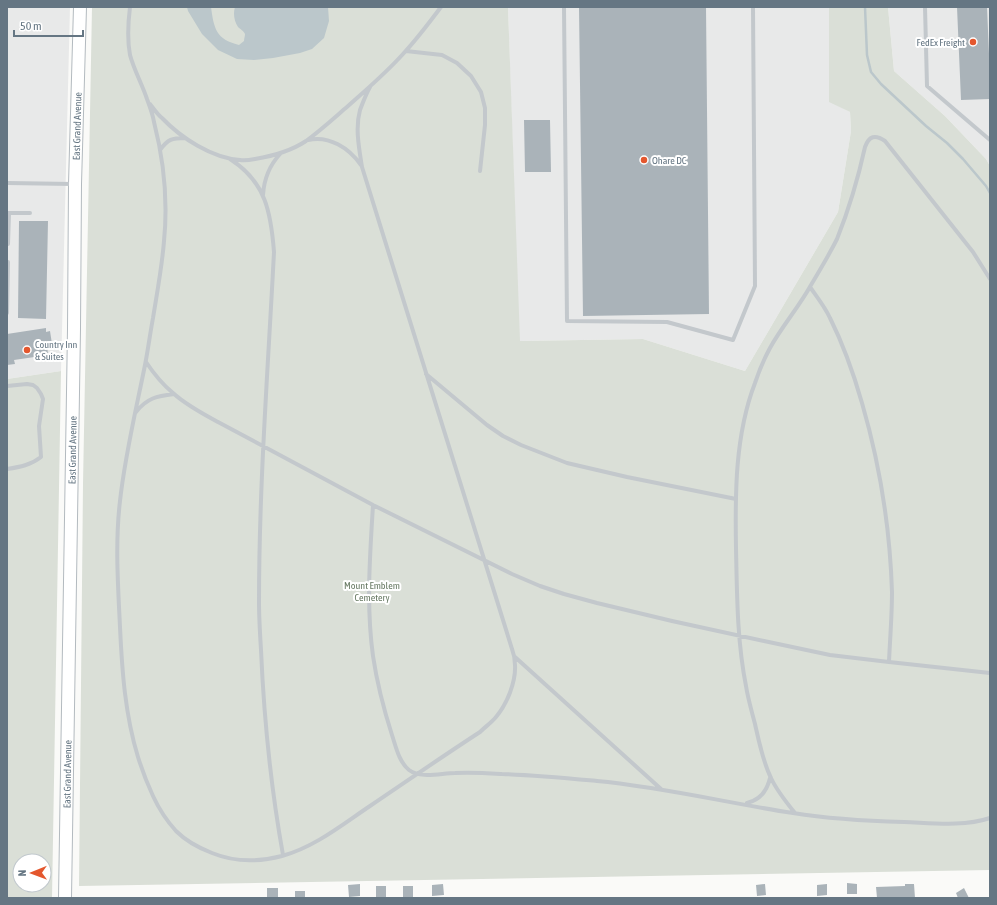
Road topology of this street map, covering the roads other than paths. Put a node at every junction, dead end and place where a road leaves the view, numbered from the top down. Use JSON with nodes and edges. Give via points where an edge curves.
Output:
{"nodes":[{"id":1,"x":80,"y":7,"type":"edge"},
{"id":2,"x":130,"y":7,"type":"edge"},
{"id":3,"x":441,"y":7,"type":"edge"},
{"id":4,"x":564,"y":7,"type":"edge"},
{"id":5,"x":753,"y":7,"type":"edge"},
{"id":6,"x":925,"y":7,"type":"edge"},
{"id":7,"x":406,"y":51,"type":"junction"},
{"id":8,"x":370,"y":87,"type":"junction"},
{"id":9,"x":148,"y":101,"type":"junction"},
{"id":10,"x":186,"y":138,"type":"junction"},
{"id":11,"x":990,"y":140,"type":"edge"},
{"id":12,"x":305,"y":141,"type":"junction"},
{"id":13,"x":160,"y":150,"type":"junction"},
{"id":14,"x":280,"y":153,"type":"junction"},
{"id":15,"x":230,"y":159,"type":"junction"},
{"id":16,"x":362,"y":167,"type":"junction"},
{"id":17,"x":480,"y":171,"type":"dead end"},
{"id":18,"x":7,"y":183,"type":"edge"},
{"id":19,"x":75,"y":184,"type":"junction"},
{"id":20,"x":263,"y":195,"type":"junction"},
{"id":21,"x":8,"y":212,"type":"edge"},
{"id":22,"x":30,"y":213,"type":"dead end"},
{"id":23,"x":8,"y":244,"type":"dead end"},
{"id":24,"x":8,"y":262,"type":"dead end"},
{"id":25,"x":990,"y":279,"type":"edge"},
{"id":26,"x":810,"y":288,"type":"junction"},
{"id":27,"x":7,"y":313,"type":"edge"},
{"id":28,"x":146,"y":362,"type":"junction"},
{"id":29,"x":426,"y":374,"type":"junction"},
{"id":30,"x":7,"y":386,"type":"edge"},
{"id":31,"x":174,"y":394,"type":"junction"},
{"id":32,"x":135,"y":414,"type":"junction"},
{"id":33,"x":263,"y":446,"type":"junction"},
{"id":34,"x":7,"y":469,"type":"edge"},
{"id":35,"x":736,"y":499,"type":"junction"},
{"id":36,"x":373,"y":505,"type":"junction"},
{"id":37,"x":485,"y":561,"type":"junction"},
{"id":38,"x":740,"y":636,"type":"junction"},
{"id":39,"x":514,"y":656,"type":"junction"},
{"id":40,"x":889,"y":662,"type":"junction"},
{"id":41,"x":990,"y":673,"type":"edge"},
{"id":42,"x":416,"y":775,"type":"junction"},
{"id":43,"x":770,"y":778,"type":"junction"},
{"id":44,"x":661,"y":790,"type":"junction"},
{"id":45,"x":744,"y":804,"type":"junction"},
{"id":46,"x":795,"y":813,"type":"junction"},
{"id":47,"x":990,"y":818,"type":"edge"},
{"id":48,"x":283,"y":856,"type":"junction"},
{"id":49,"x":65,"y":896,"type":"edge"}],
"edges":[{"from":1,"to":19,"type":"main road","name":"East Grand Avenue"},
{"from":2,"to":9,"type":"lane","via":[[129,50]]},
{"from":3,"to":7,"type":"lane"},
{"from":4,"to":5,"type":"lane","via":[[568,321],[667,322],[732,340],[755,286]]},
{"from":6,"to":11,"type":"lane","via":[[927,86]]},
{"from":7,"to":8,"type":"lane"},
{"from":7,"to":17,"type":"lane","via":[[442,55],[457,63],[471,76],[481,92],[485,108],[485,125]]},
{"from":8,"to":12,"type":"lane"},
{"from":8,"to":16,"type":"lane","via":[[358,120]]},
{"from":9,"to":10,"type":"lane","via":[[160,117]]},
{"from":9,"to":13,"type":"lane"},
{"from":10,"to":13,"type":"lane","via":[[172,138]]},
{"from":10,"to":15,"type":"lane","via":[[201,148]]},
{"from":12,"to":14,"type":"lane"},
{"from":12,"to":16,"type":"lane","via":[[319,139],[335,143],[350,152]]},
{"from":13,"to":28,"type":"lane","via":[[166,201],[165,237]]},
{"from":14,"to":15,"type":"lane","via":[[242,161]]},
{"from":14,"to":20,"type":"lane","via":[[270,167],[264,182]]},
{"from":15,"to":20,"type":"lane","via":[[253,180]]},
{"from":16,"to":29,"type":"lane"},
{"from":18,"to":19,"type":"lane"},
{"from":19,"to":49,"type":"main road","name":"East Grand Avenue"},
{"from":20,"to":33,"type":"lane","via":[[271,225],[274,252]]},
{"from":21,"to":22,"type":"lane"},
{"from":21,"to":23,"type":"lane"},
{"from":24,"to":27,"type":"lane"},
{"from":25,"to":26,"type":"lane","via":[[973,252],[886,141],[876,136],[868,141],[854,191],[836,239]]},
{"from":26,"to":35,"type":"lane","via":[[770,347],[754,384],[743,428]]},
{"from":26,"to":40,"type":"lane","via":[[830,318],[849,365],[879,470],[891,568]]},
{"from":28,"to":31,"type":"lane","via":[[157,378]]},
{"from":28,"to":32,"type":"lane"},
{"from":29,"to":35,"type":"lane","via":[[488,425],[520,445],[567,463],[627,478]]},
{"from":29,"to":37,"type":"lane"},
{"from":30,"to":34,"type":"lane","via":[[33,385],[43,399],[39,426],[41,457],[24,466]]},
{"from":31,"to":32,"type":"lane","via":[[148,401],[141,405]]},
{"from":31,"to":33,"type":"lane","via":[[197,410]]},
{"from":32,"to":48,"type":"lane","via":[[120,502],[118,555],[125,690],[138,759],[162,813],[185,838],[205,850],[228,858],[252,860]]},
{"from":33,"to":36,"type":"lane"},
{"from":33,"to":48,"type":"lane","via":[[259,603],[262,681],[273,793]]},
{"from":35,"to":38,"type":"lane"},
{"from":36,"to":37,"type":"lane"},
{"from":36,"to":42,"type":"lane","via":[[369,601],[373,656],[399,753],[408,770]]},
{"from":37,"to":38,"type":"lane","via":[[564,594]]},
{"from":37,"to":39,"type":"lane"},
{"from":38,"to":40,"type":"lane","via":[[830,655]]},
{"from":38,"to":43,"type":"lane","via":[[747,692]]},
{"from":39,"to":42,"type":"lane","via":[[516,664],[512,686],[497,716],[480,732]]},
{"from":39,"to":44,"type":"lane"},
{"from":40,"to":41,"type":"lane"},
{"from":42,"to":44,"type":"lane","via":[[462,772],[528,775],[620,783]]},
{"from":42,"to":48,"type":"lane","via":[[327,835]]},
{"from":43,"to":45,"type":"lane","via":[[761,796]]},
{"from":43,"to":46,"type":"lane"},
{"from":44,"to":45,"type":"lane"},
{"from":45,"to":46,"type":"lane"},
{"from":46,"to":47,"type":"lane","via":[[850,819],[933,823],[963,823]]}]}
